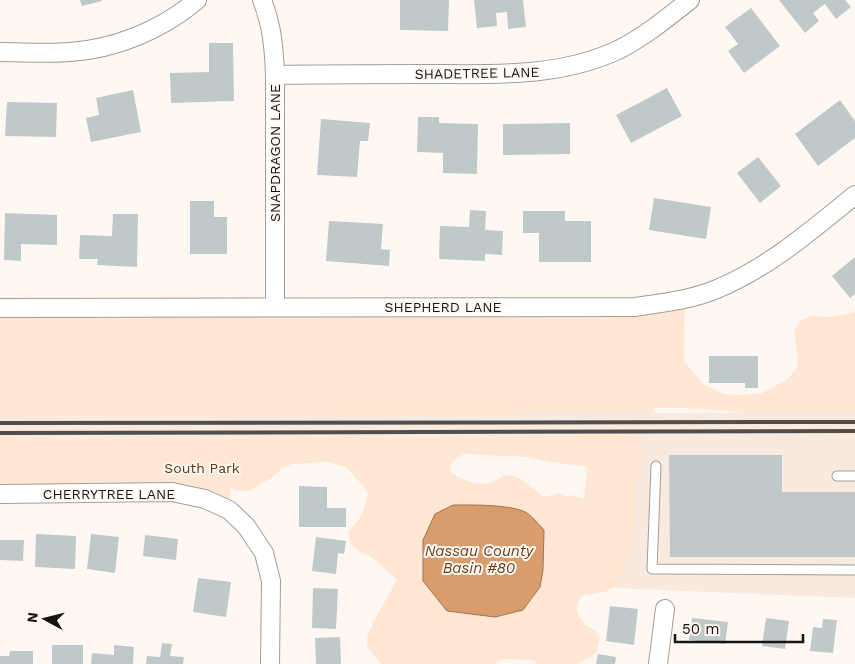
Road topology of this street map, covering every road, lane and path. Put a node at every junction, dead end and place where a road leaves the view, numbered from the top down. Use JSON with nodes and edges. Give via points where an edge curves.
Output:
{"nodes":[{"id":1,"x":197,"y":0,"type":"edge"},
{"id":2,"x":262,"y":0,"type":"edge"},
{"id":3,"x":690,"y":0,"type":"edge"},
{"id":4,"x":0,"y":52,"type":"edge"},
{"id":5,"x":275,"y":75,"type":"junction"},
{"id":6,"x":855,"y":195,"type":"edge"},
{"id":7,"x":275,"y":307,"type":"junction"},
{"id":8,"x":0,"y":308,"type":"edge"},
{"id":9,"x":656,"y":466,"type":"dead end"},
{"id":10,"x":838,"y":476,"type":"dead end"},
{"id":11,"x":855,"y":476,"type":"edge"},
{"id":12,"x":0,"y":494,"type":"edge"},
{"id":13,"x":855,"y":570,"type":"edge"},
{"id":14,"x":665,"y":609,"type":"dead end"},
{"id":15,"x":270,"y":664,"type":"edge"},
{"id":16,"x":658,"y":664,"type":"edge"}],
"edges":[{"from":1,"to":4,"type":"street","via":[[151,30],[115,44],[70,52]]},
{"from":2,"to":5,"type":"street","name":"SNAPDRAGON LANE","via":[[273,40]]},
{"from":3,"to":5,"type":"street","name":"SHADETREE LANE","via":[[652,30],[618,50],[545,72]]},
{"from":5,"to":7,"type":"street","name":"SNAPDRAGON LANE"},
{"from":6,"to":7,"type":"street","name":"SHEPHERD LANE","via":[[745,276],[715,290],[676,301],[635,307]]},
{"from":7,"to":8,"type":"street","name":"SHEPHERD LANE"},
{"from":9,"to":13,"type":"lane","via":[[652,569]]},
{"from":10,"to":11,"type":"lane"},
{"from":12,"to":15,"type":"street","name":"CHERRYTREE LANE","via":[[172,492],[205,499],[229,510],[246,526],[264,552],[271,581]]},
{"from":14,"to":16,"type":"street"}]}
